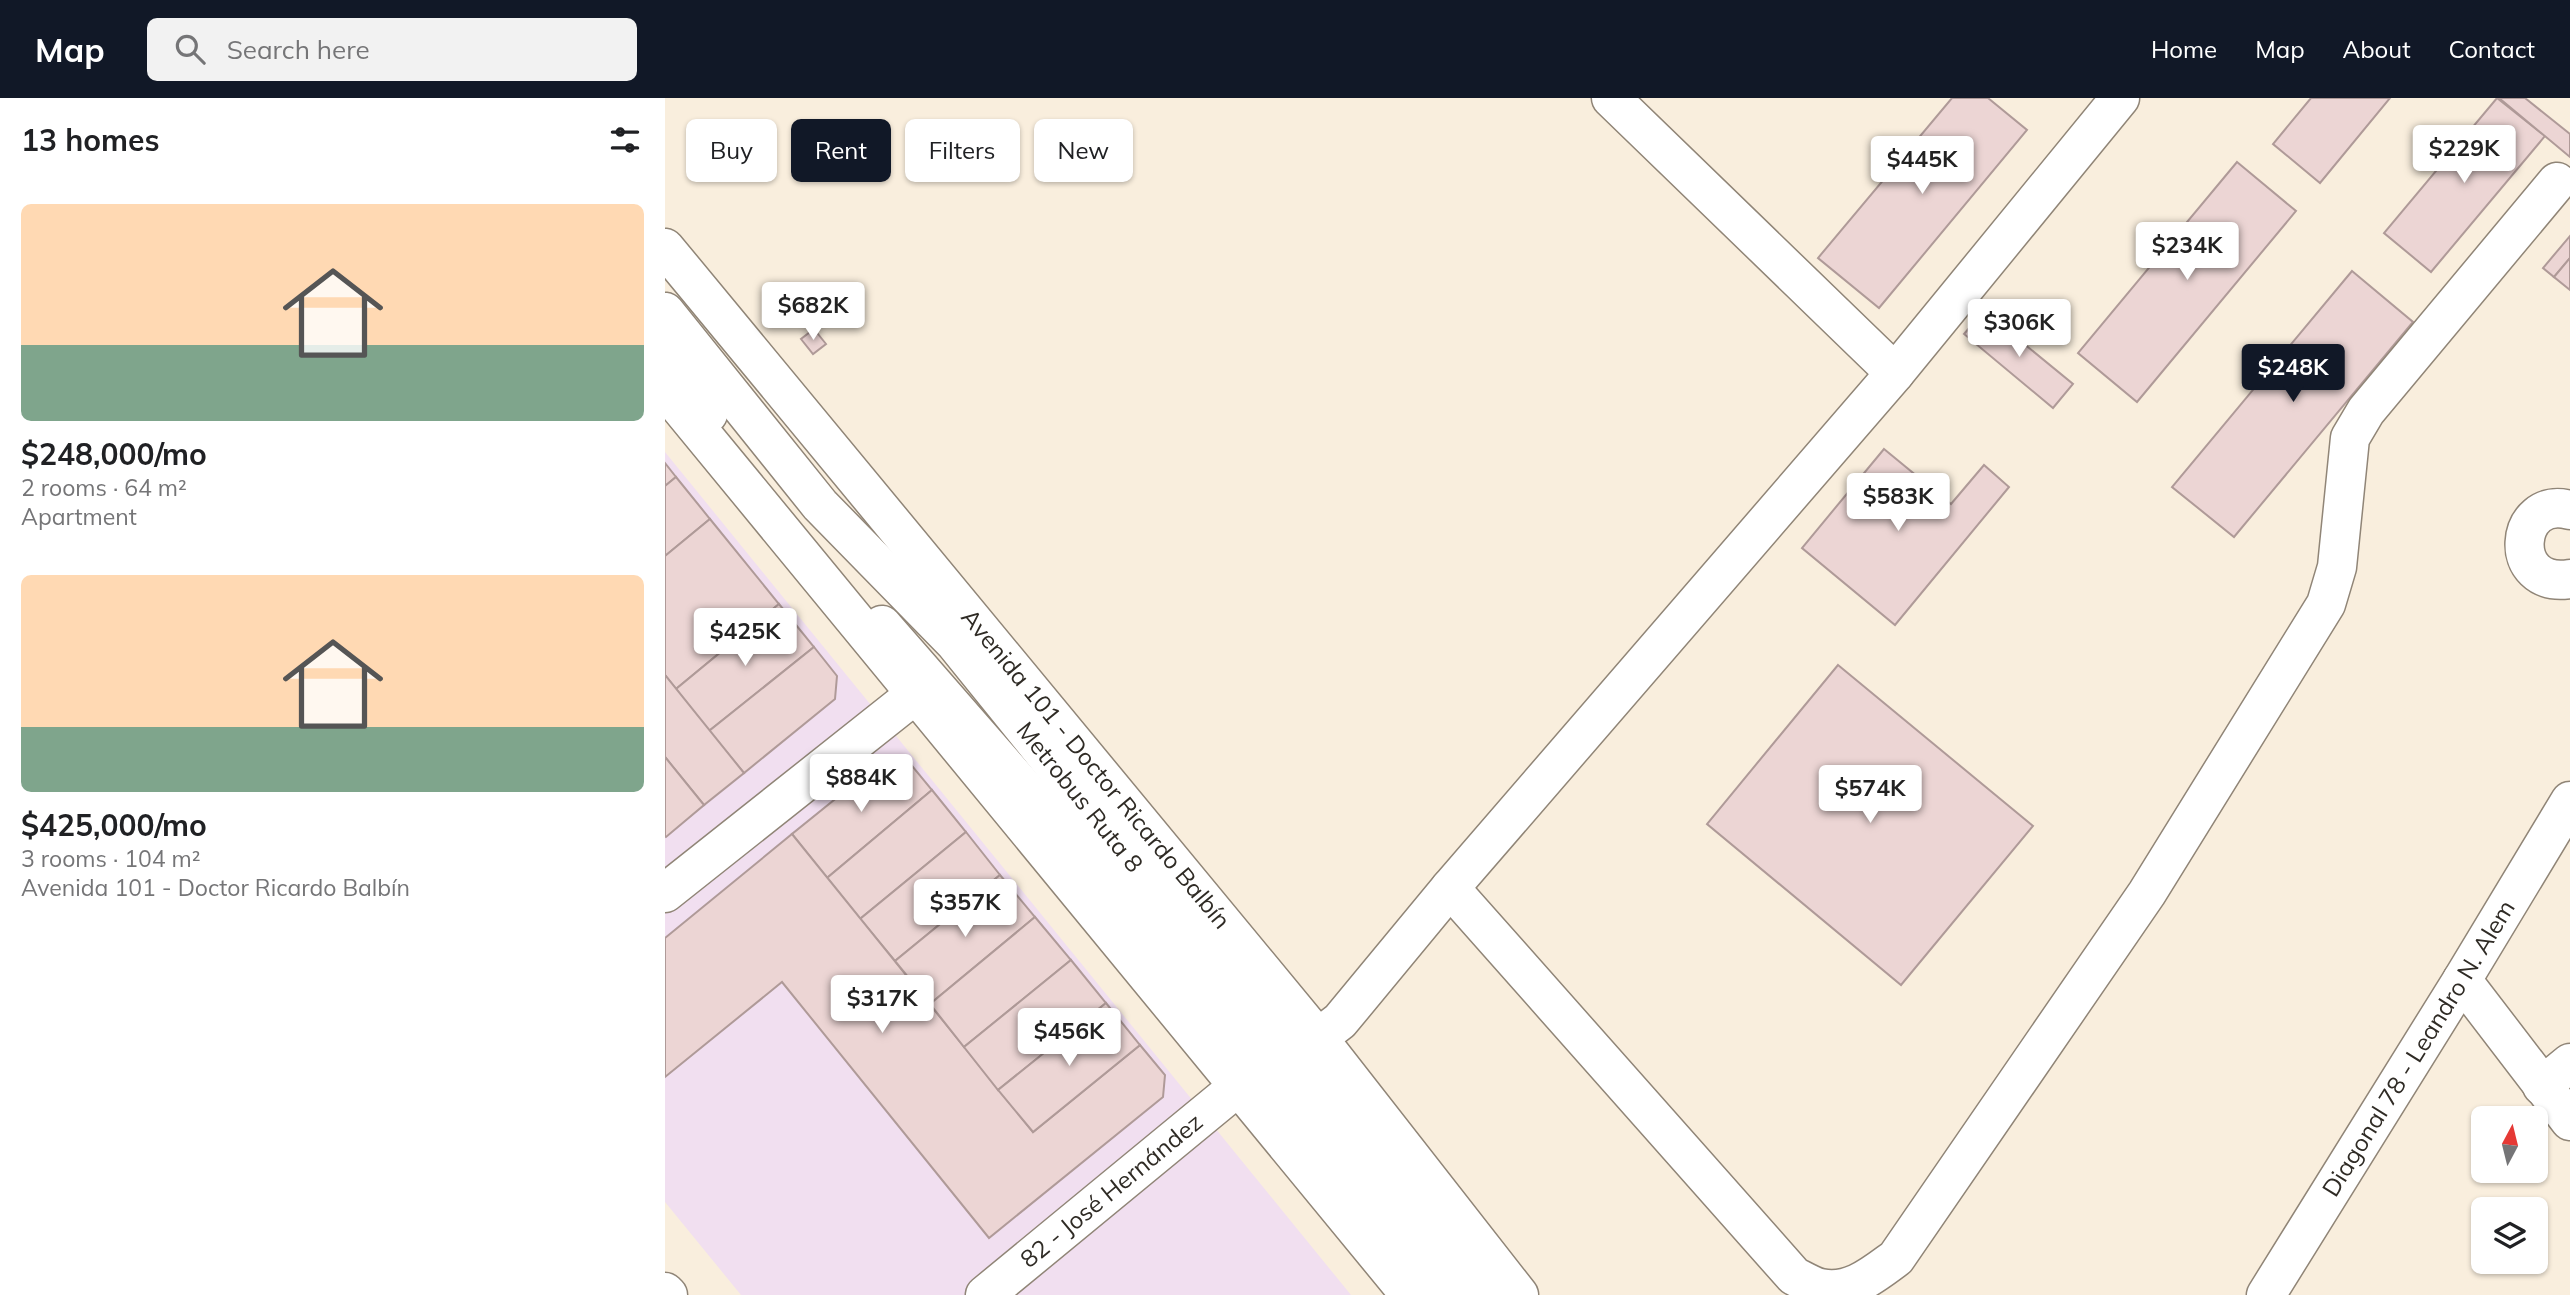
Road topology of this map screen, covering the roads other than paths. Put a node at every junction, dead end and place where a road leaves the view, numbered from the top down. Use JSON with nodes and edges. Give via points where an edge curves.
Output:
{"nodes":[{"id":1,"x":1611,"y":98,"type":"edge"},
{"id":2,"x":2120,"y":98,"type":"edge"},
{"id":3,"x":2557,"y":182,"type":"dead end"},
{"id":4,"x":665,"y":248,"type":"edge"},
{"id":5,"x":665,"y":312,"type":"edge"},
{"id":6,"x":665,"y":361,"type":"edge"},
{"id":7,"x":1895,"y":373,"type":"junction"},
{"id":8,"x":665,"y":389,"type":"edge"},
{"id":9,"x":2570,"y":510,"type":"edge"},
{"id":10,"x":2570,"y":579,"type":"edge"},
{"id":11,"x":917,"y":693,"type":"junction"},
{"id":12,"x":2570,"y":801,"type":"edge"},
{"id":13,"x":1450,"y":888,"type":"junction"},
{"id":14,"x":665,"y":892,"type":"edge"},
{"id":15,"x":2462,"y":980,"type":"junction"},
{"id":16,"x":1318,"y":1038,"type":"junction"},
{"id":17,"x":2556,"y":1074,"type":"edge"},
{"id":18,"x":1240,"y":1085,"type":"junction"},
{"id":19,"x":2570,"y":1121,"type":"edge"},
{"id":20,"x":985,"y":1295,"type":"edge"},
{"id":21,"x":1410,"y":1295,"type":"edge"},
{"id":22,"x":1444,"y":1295,"type":"edge"},
{"id":23,"x":1481,"y":1295,"type":"edge"},
{"id":24,"x":1519,"y":1295,"type":"edge"},
{"id":25,"x":2266,"y":1295,"type":"edge"}],
"edges":[{"from":1,"to":7,"type":"main road"},
{"from":2,"to":7,"type":"main road"},
{"from":3,"to":13,"type":"main road","via":[[2366,411],[2350,438],[2337,568],[2326,604],[2147,893],[1896,1258],[1870,1278],[1844,1289],[1820,1288],[1794,1276]]},
{"from":4,"to":16,"type":"main road","name":"Avenida 101 - Doctor Ricardo Balbín"},
{"from":5,"to":23,"type":"main road","name":"Metrobus Ruta 8","via":[[820,505],[955,643]]},
{"from":6,"to":22,"type":"main road","name":"Metrobus Ruta 8","via":[[830,565],[1025,789]]},
{"from":7,"to":13,"type":"main road"},
{"from":8,"to":11,"type":"main road"},
{"from":9,"to":10,"type":"main road","via":[[2552,508],[2541,513],[2523,542],[2524,554],[2538,573],[2549,579]]},
{"from":11,"to":14,"type":"main road"},
{"from":11,"to":18,"type":"main road"},
{"from":12,"to":15,"type":"main road","name":"Diagonal 78 - Leandro N. Alem"},
{"from":13,"to":16,"type":"main road","via":[[1341,1021]]},
{"from":15,"to":17,"type":"main road"},
{"from":15,"to":25,"type":"main road","name":"Diagonal 78 - Leandro N. Alem"},
{"from":16,"to":24,"type":"main road","name":"Avenida 101 - Doctor Ricardo Balbín"},
{"from":17,"to":19,"type":"main road"},
{"from":18,"to":20,"type":"main road","name":"82 - José Hernández"},
{"from":18,"to":21,"type":"main road"}]}
